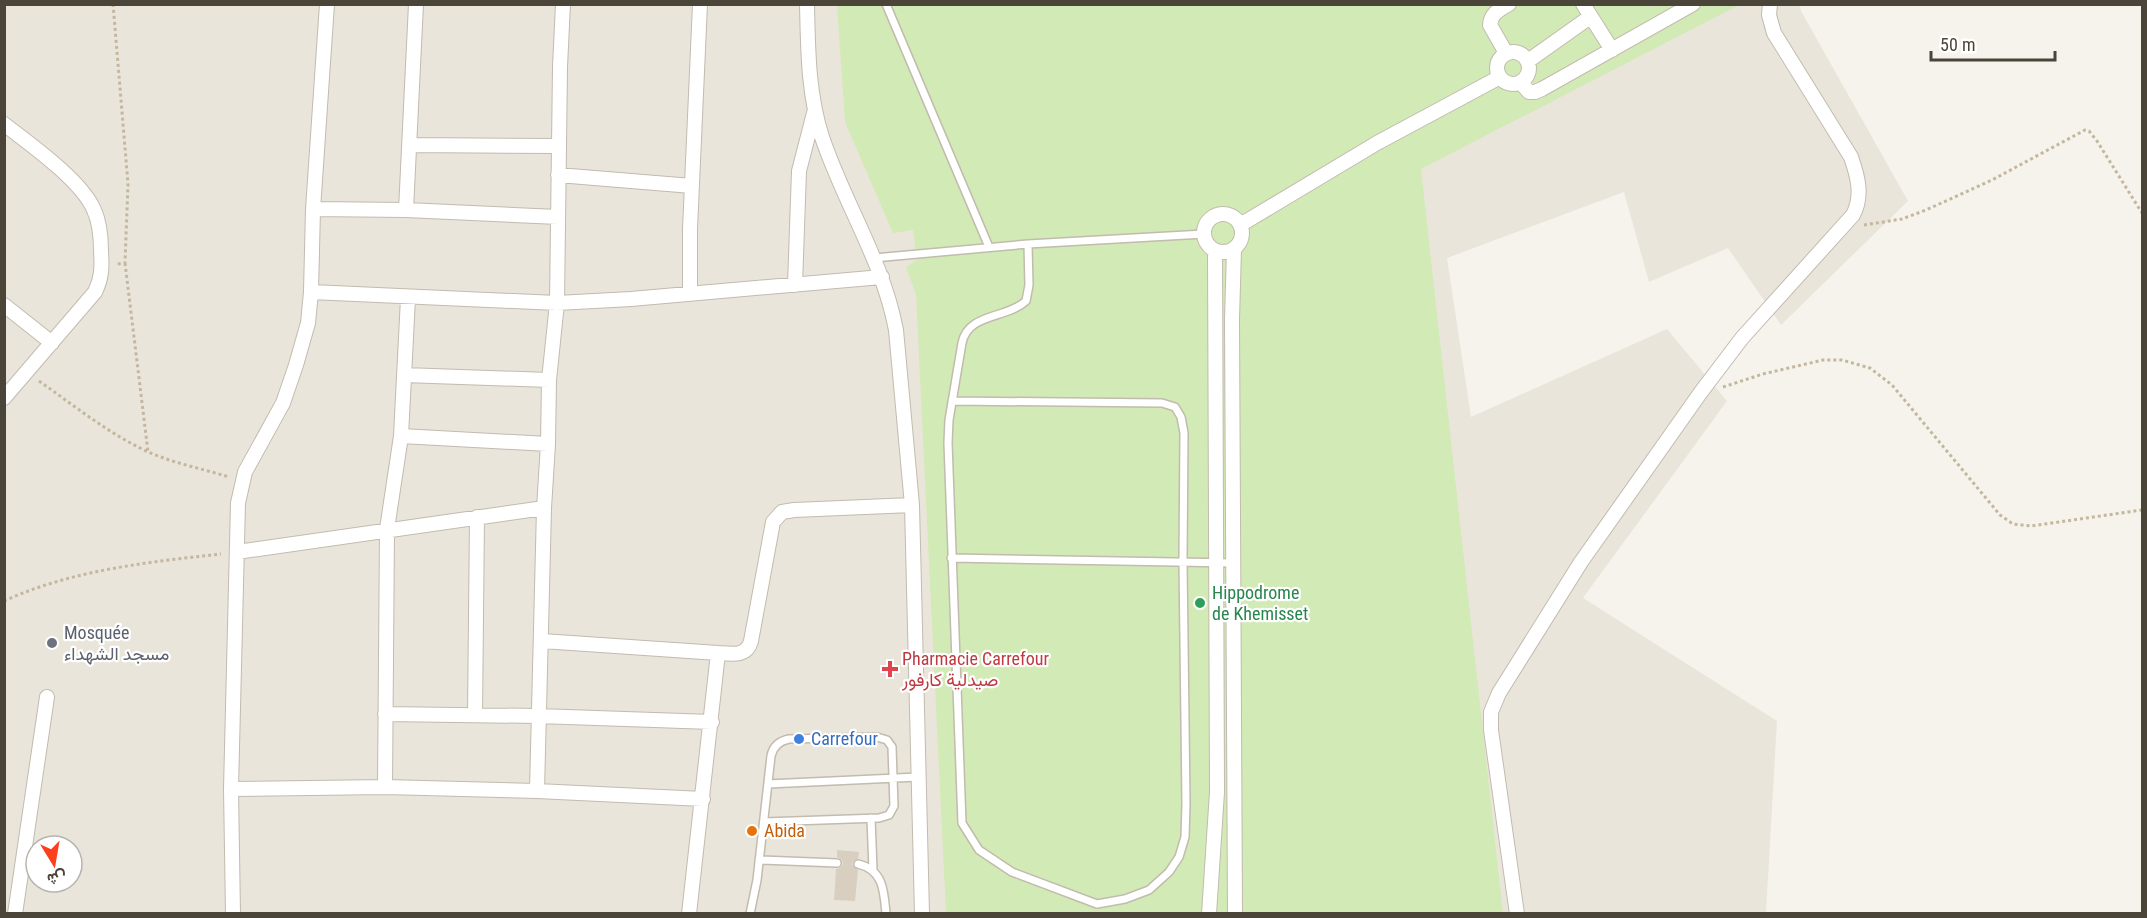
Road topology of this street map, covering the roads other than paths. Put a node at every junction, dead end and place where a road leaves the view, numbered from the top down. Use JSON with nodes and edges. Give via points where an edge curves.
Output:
{"nodes":[{"id":1,"x":327,"y":4,"type":"edge"},
{"id":2,"x":416,"y":4,"type":"edge"},
{"id":3,"x":563,"y":4,"type":"edge"},
{"id":4,"x":700,"y":4,"type":"edge"},
{"id":5,"x":807,"y":4,"type":"edge"},
{"id":6,"x":886,"y":4,"type":"edge"},
{"id":7,"x":1509,"y":4,"type":"edge"},
{"id":8,"x":1693,"y":4,"type":"edge"},
{"id":9,"x":1770,"y":4,"type":"edge"},
{"id":10,"x":1587,"y":11,"type":"edge"},
{"id":11,"x":1612,"y":50,"type":"junction"},
{"id":12,"x":1506,"y":53,"type":"junction"},
{"id":13,"x":1528,"y":61,"type":"junction"},
{"id":14,"x":1500,"y":77,"type":"junction"},
{"id":15,"x":1520,"y":82,"type":"junction"},
{"id":16,"x":814,"y":111,"type":"junction"},
{"id":17,"x":4,"y":124,"type":"edge"},
{"id":18,"x":410,"y":145,"type":"junction"},
{"id":19,"x":559,"y":146,"type":"junction"},
{"id":20,"x":558,"y":176,"type":"junction"},
{"id":21,"x":692,"y":186,"type":"junction"},
{"id":22,"x":312,"y":209,"type":"junction"},
{"id":23,"x":406,"y":210,"type":"junction"},
{"id":24,"x":558,"y":217,"type":"junction"},
{"id":25,"x":1240,"y":225,"type":"junction"},
{"id":26,"x":1203,"y":234,"type":"junction"},
{"id":27,"x":1028,"y":244,"type":"junction"},
{"id":28,"x":989,"y":247,"type":"junction"},
{"id":29,"x":1234,"y":249,"type":"junction"},
{"id":30,"x":1215,"y":250,"type":"junction"},
{"id":31,"x":874,"y":258,"type":"junction"},
{"id":32,"x":882,"y":277,"type":"junction"},
{"id":33,"x":795,"y":285,"type":"junction"},
{"id":34,"x":311,"y":292,"type":"junction"},
{"id":35,"x":690,"y":294,"type":"junction"},
{"id":36,"x":408,"y":298,"type":"junction"},
{"id":37,"x":557,"y":303,"type":"junction"},
{"id":38,"x":4,"y":305,"type":"edge"},
{"id":39,"x":52,"y":343,"type":"junction"},
{"id":40,"x":404,"y":375,"type":"junction"},
{"id":41,"x":549,"y":380,"type":"junction"},
{"id":42,"x":4,"y":398,"type":"edge"},
{"id":43,"x":952,"y":401,"type":"junction"},
{"id":44,"x":401,"y":436,"type":"junction"},
{"id":45,"x":548,"y":444,"type":"junction"},
{"id":46,"x":912,"y":505,"type":"junction"},
{"id":47,"x":543,"y":508,"type":"junction"},
{"id":48,"x":477,"y":517,"type":"junction"},
{"id":49,"x":387,"y":529,"type":"junction"},
{"id":50,"x":237,"y":552,"type":"junction"},
{"id":51,"x":951,"y":558,"type":"junction"},
{"id":52,"x":1183,"y":561,"type":"junction"},
{"id":53,"x":1215,"y":562,"type":"junction"},
{"id":54,"x":1234,"y":563,"type":"junction"},
{"id":55,"x":542,"y":640,"type":"junction"},
{"id":56,"x":718,"y":653,"type":"junction"},
{"id":57,"x":47,"y":697,"type":"dead end"},
{"id":58,"x":385,"y":714,"type":"junction"},
{"id":59,"x":475,"y":715,"type":"junction"},
{"id":60,"x":538,"y":716,"type":"junction"},
{"id":61,"x":712,"y":722,"type":"junction"},
{"id":62,"x":918,"y":777,"type":"junction"},
{"id":63,"x":893,"y":778,"type":"junction"},
{"id":64,"x":768,"y":784,"type":"junction"},
{"id":65,"x":385,"y":787,"type":"junction"},
{"id":66,"x":231,"y":789,"type":"junction"},
{"id":67,"x":537,"y":791,"type":"junction"},
{"id":68,"x":703,"y":799,"type":"junction"},
{"id":69,"x":871,"y":818,"type":"junction"},
{"id":70,"x":764,"y":822,"type":"junction"},
{"id":71,"x":759,"y":860,"type":"junction"},
{"id":72,"x":837,"y":863,"type":"dead end"},
{"id":73,"x":858,"y":864,"type":"dead end"},
{"id":74,"x":873,"y":870,"type":"junction"},
{"id":75,"x":15,"y":914,"type":"edge"},
{"id":76,"x":233,"y":914,"type":"edge"},
{"id":77,"x":689,"y":914,"type":"edge"},
{"id":78,"x":750,"y":914,"type":"edge"},
{"id":79,"x":886,"y":914,"type":"edge"},
{"id":80,"x":922,"y":914,"type":"edge"},
{"id":81,"x":1209,"y":914,"type":"edge"},
{"id":82,"x":1235,"y":914,"type":"edge"},
{"id":83,"x":1517,"y":914,"type":"edge"}],
"edges":[{"from":1,"to":22,"type":"street"},
{"from":2,"to":18,"type":"street"},
{"from":3,"to":19,"type":"street"},
{"from":4,"to":21,"type":"street"},
{"from":5,"to":16,"type":"street"},
{"from":6,"to":28,"type":"lane"},
{"from":7,"to":12,"type":"street","via":[[1492,15],[1490,25]]},
{"from":8,"to":11,"type":"street"},
{"from":9,"to":83,"type":"street","via":[[1774,33],[1851,158],[1857,174],[1858,205],[1742,338],[1701,392],[1581,562],[1491,712]]},
{"from":10,"to":11,"type":"street"},
{"from":10,"to":13,"type":"street"},
{"from":11,"to":15,"type":"street","via":[[1535,92],[1529,92]]},
{"from":12,"to":13,"type":"street","via":[[1521,54]]},
{"from":12,"to":14,"type":"street","via":[[1497,67]]},
{"from":13,"to":15,"type":"street","via":[[1528,73]]},
{"from":14,"to":15,"type":"street","via":[[1509,83]]},
{"from":14,"to":25,"type":"street","via":[[1377,143]]},
{"from":16,"to":31,"type":"street","via":[[835,171]]},
{"from":16,"to":33,"type":"street","via":[[800,171]]},
{"from":17,"to":39,"type":"street","via":[[62,170],[87,198],[101,236],[102,275],[95,292]]},
{"from":18,"to":19,"type":"street"},
{"from":18,"to":23,"type":"street"},
{"from":19,"to":20,"type":"street"},
{"from":20,"to":21,"type":"street"},
{"from":20,"to":24,"type":"street"},
{"from":21,"to":35,"type":"street"},
{"from":22,"to":23,"type":"street"},
{"from":22,"to":34,"type":"street"},
{"from":23,"to":24,"type":"street"},
{"from":24,"to":37,"type":"street"},
{"from":25,"to":26,"type":"street","via":[[1228,215],[1218,214],[1209,220]]},
{"from":25,"to":29,"type":"street","via":[[1241,238]]},
{"from":26,"to":27,"type":"lane"},
{"from":26,"to":30,"type":"street"},
{"from":27,"to":28,"type":"lane"},
{"from":27,"to":43,"type":"lane","via":[[1026,301],[968,328]]},
{"from":28,"to":31,"type":"lane"},
{"from":29,"to":30,"type":"street"},
{"from":29,"to":54,"type":"street"},
{"from":30,"to":53,"type":"street"},
{"from":31,"to":32,"type":"street"},
{"from":32,"to":33,"type":"street"},
{"from":32,"to":46,"type":"street","via":[[896,330]]},
{"from":33,"to":35,"type":"street"},
{"from":34,"to":36,"type":"street"},
{"from":34,"to":50,"type":"street","via":[[308,323],[283,403],[242,482]]},
{"from":35,"to":37,"type":"street"},
{"from":36,"to":37,"type":"street"},
{"from":36,"to":40,"type":"street"},
{"from":37,"to":41,"type":"street"},
{"from":38,"to":39,"type":"street"},
{"from":39,"to":42,"type":"street"},
{"from":40,"to":41,"type":"street"},
{"from":40,"to":44,"type":"street"},
{"from":41,"to":45,"type":"street"},
{"from":43,"to":51,"type":"lane","via":[[948,443]]},
{"from":43,"to":52,"type":"lane","via":[[1175,407],[1184,433]]},
{"from":44,"to":45,"type":"street"},
{"from":44,"to":49,"type":"street"},
{"from":45,"to":47,"type":"street"},
{"from":46,"to":56,"type":"street","via":[[782,513],[773,522],[749,648],[737,654]]},
{"from":46,"to":62,"type":"street"},
{"from":47,"to":48,"type":"street"},
{"from":47,"to":55,"type":"street"},
{"from":48,"to":49,"type":"street"},
{"from":48,"to":59,"type":"street"},
{"from":49,"to":50,"type":"street"},
{"from":49,"to":58,"type":"street"},
{"from":50,"to":66,"type":"street"},
{"from":51,"to":52,"type":"lane"},
{"from":51,"to":52,"type":"lane","via":[[962,824],[979,850],[1012,872],[1097,904],[1149,890],[1169,872],[1185,837]]},
{"from":52,"to":53,"type":"lane"},
{"from":53,"to":54,"type":"lane"},
{"from":53,"to":81,"type":"street","via":[[1217,792]]},
{"from":54,"to":82,"type":"street"},
{"from":55,"to":56,"type":"street"},
{"from":55,"to":60,"type":"street"},
{"from":56,"to":61,"type":"street"},
{"from":57,"to":75,"type":"street"},
{"from":58,"to":59,"type":"street"},
{"from":58,"to":65,"type":"street"},
{"from":59,"to":60,"type":"street"},
{"from":60,"to":61,"type":"street"},
{"from":60,"to":67,"type":"street"},
{"from":61,"to":68,"type":"street"},
{"from":62,"to":63,"type":"lane"},
{"from":62,"to":80,"type":"street"},
{"from":63,"to":64,"type":"lane"},
{"from":63,"to":64,"type":"lane","via":[[892,747],[882,737],[789,739],[779,742],[772,751]]},
{"from":63,"to":69,"type":"lane","via":[[892,811],[884,818]]},
{"from":64,"to":70,"type":"lane"},
{"from":65,"to":66,"type":"street"},
{"from":65,"to":67,"type":"street"},
{"from":66,"to":76,"type":"street"},
{"from":67,"to":68,"type":"street"},
{"from":68,"to":77,"type":"street"},
{"from":69,"to":70,"type":"lane"},
{"from":69,"to":74,"type":"lane"},
{"from":70,"to":71,"type":"lane"},
{"from":71,"to":72,"type":"lane"},
{"from":71,"to":78,"type":"lane"},
{"from":73,"to":74,"type":"lane"},
{"from":74,"to":79,"type":"lane","via":[[881,880]]}]}
